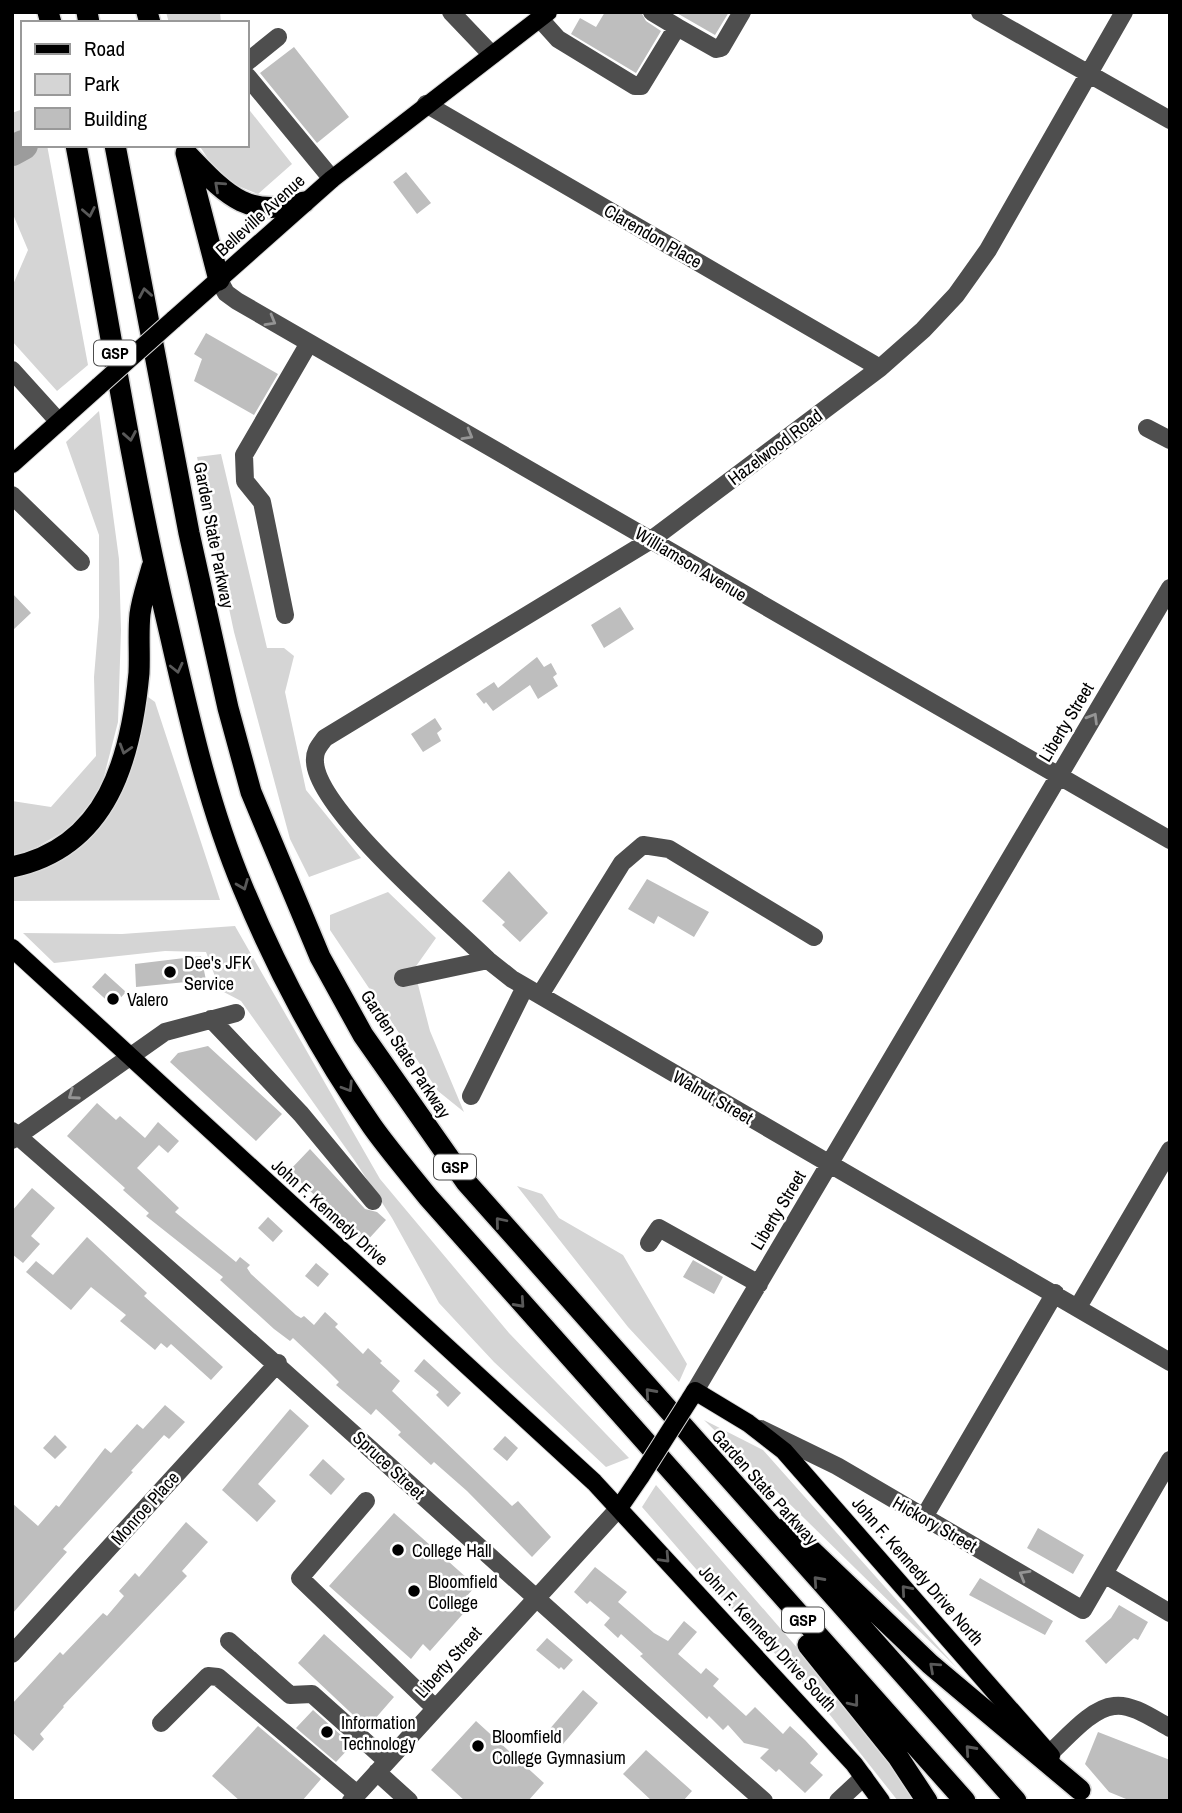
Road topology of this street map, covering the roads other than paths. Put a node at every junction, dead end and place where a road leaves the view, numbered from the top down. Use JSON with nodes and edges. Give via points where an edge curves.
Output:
{"nodes":[{"id":1,"x":451,"y":12,"type":"edge"},
{"id":2,"x":652,"y":12,"type":"edge"},
{"id":3,"x":743,"y":12,"type":"edge"},
{"id":4,"x":980,"y":12,"type":"edge"},
{"id":5,"x":1124,"y":12,"type":"edge"},
{"id":6,"x":544,"y":15,"type":"edge"},
{"id":7,"x":677,"y":27,"type":"junction"},
{"id":8,"x":278,"y":37,"type":"dead end"},
{"id":9,"x":492,"y":55,"type":"junction"},
{"id":10,"x":248,"y":61,"type":"edge"},
{"id":11,"x":1089,"y":74,"type":"junction"},
{"id":12,"x":248,"y":77,"type":"edge"},
{"id":13,"x":426,"y":104,"type":"junction"},
{"id":14,"x":1170,"y":120,"type":"edge"},
{"id":15,"x":76,"y":147,"type":"edge"},
{"id":16,"x":115,"y":147,"type":"edge"},
{"id":17,"x":185,"y":149,"type":"edge"},
{"id":18,"x":332,"y":179,"type":"junction"},
{"id":19,"x":304,"y":202,"type":"junction"},
{"id":20,"x":219,"y":280,"type":"junction"},
{"id":21,"x":309,"y":342,"type":"junction"},
{"id":22,"x":880,"y":368,"type":"junction"},
{"id":23,"x":12,"y":370,"type":"edge"},
{"id":24,"x":60,"y":422,"type":"junction"},
{"id":25,"x":1147,"y":428,"type":"dead end"},
{"id":26,"x":1170,"y":440,"type":"edge"},
{"id":27,"x":12,"y":464,"type":"edge"},
{"id":28,"x":12,"y":495,"type":"edge"},
{"id":29,"x":651,"y":540,"type":"junction"},
{"id":30,"x":81,"y":562,"type":"dead end"},
{"id":31,"x":153,"y":562,"type":"junction"},
{"id":32,"x":1170,"y":588,"type":"edge"},
{"id":33,"x":285,"y":615,"type":"dead end"},
{"id":34,"x":315,"y":765,"type":"joint"},
{"id":35,"x":1058,"y":777,"type":"junction"},
{"id":36,"x":1170,"y":840,"type":"edge"},
{"id":37,"x":12,"y":866,"type":"edge"},
{"id":38,"x":814,"y":937,"type":"dead end"},
{"id":39,"x":12,"y":948,"type":"edge"},
{"id":40,"x":488,"y":960,"type":"junction"},
{"id":41,"x":403,"y":978,"type":"dead end"},
{"id":42,"x":533,"y":991,"type":"junction"},
{"id":43,"x":236,"y":1013,"type":"dead end"},
{"id":44,"x":211,"y":1019,"type":"junction"},
{"id":45,"x":129,"y":1056,"type":"junction"},
{"id":46,"x":471,"y":1097,"type":"dead end"},
{"id":47,"x":14,"y":1135,"type":"edge"},
{"id":48,"x":1170,"y":1150,"type":"edge"},
{"id":49,"x":829,"y":1165,"type":"junction"},
{"id":50,"x":373,"y":1201,"type":"dead end"},
{"id":51,"x":649,"y":1243,"type":"dead end"},
{"id":52,"x":759,"y":1284,"type":"junction"},
{"id":53,"x":1055,"y":1293,"type":"junction"},
{"id":54,"x":1078,"y":1307,"type":"junction"},
{"id":55,"x":1170,"y":1362,"type":"edge"},
{"id":56,"x":278,"y":1363,"type":"junction"},
{"id":57,"x":693,"y":1395,"type":"junction"},
{"id":58,"x":673,"y":1418,"type":"junction"},
{"id":59,"x":748,"y":1423,"type":"junction"},
{"id":60,"x":641,"y":1439,"type":"junction"},
{"id":61,"x":1170,"y":1460,"type":"edge"},
{"id":62,"x":366,"y":1500,"type":"dead end"},
{"id":63,"x":619,"y":1508,"type":"junction"},
{"id":64,"x":924,"y":1517,"type":"junction"},
{"id":65,"x":1104,"y":1574,"type":"junction"},
{"id":66,"x":535,"y":1599,"type":"junction"},
{"id":67,"x":1170,"y":1613,"type":"edge"},
{"id":68,"x":229,"y":1641,"type":"dead end"},
{"id":69,"x":12,"y":1654,"type":"edge"},
{"id":70,"x":435,"y":1708,"type":"junction"},
{"id":71,"x":161,"y":1723,"type":"dead end"},
{"id":72,"x":1170,"y":1728,"type":"edge"},
{"id":73,"x":1049,"y":1754,"type":"junction"},
{"id":74,"x":382,"y":1767,"type":"junction"},
{"id":75,"x":864,"y":1777,"type":"junction"},
{"id":76,"x":1085,"y":1795,"type":"edge"},
{"id":77,"x":354,"y":1797,"type":"edge"},
{"id":78,"x":409,"y":1801,"type":"edge"},
{"id":79,"x":764,"y":1801,"type":"edge"},
{"id":80,"x":838,"y":1801,"type":"edge"},
{"id":81,"x":881,"y":1801,"type":"edge"},
{"id":82,"x":928,"y":1801,"type":"edge"},
{"id":83,"x":965,"y":1801,"type":"edge"},
{"id":84,"x":1016,"y":1801,"type":"edge"}],
"edges":[{"from":1,"to":9,"type":"street"},
{"from":2,"to":7,"type":"street"},
{"from":3,"to":7,"type":"street","via":[[721,48]]},
{"from":4,"to":11,"type":"street"},
{"from":5,"to":11,"type":"street","name":"Hazelwood Road"},
{"from":6,"to":7,"type":"street","via":[[558,39],[635,86],[641,86]]},
{"from":6,"to":9,"type":"main road","name":"Belleville Avenue"},
{"from":8,"to":10,"type":"street"},
{"from":9,"to":13,"type":"main road","name":"Belleville Avenue"},
{"from":11,"to":14,"type":"street"},
{"from":11,"to":22,"type":"street","name":"Hazelwood Road","via":[[964,284],[923,330]]},
{"from":12,"to":18,"type":"street"},
{"from":13,"to":18,"type":"main road","name":"Belleville Avenue"},
{"from":13,"to":22,"type":"street","name":"Clarendon Place"},
{"from":15,"to":31,"type":"highway","number":"GSP","one_way":true},
{"from":58,"to":16,"type":"highway","name":"Garden State Parkway","number":"GSP","one_way":true,"via":[[466,1182],[413,1110],[363,1035],[284,878],[251,792],[228,708]]},
{"from":19,"to":17,"type":"highway","one_way":true,"via":[[263,210],[242,202],[222,191]]},
{"from":17,"to":20,"type":"highway"},
{"from":18,"to":19,"type":"main road","name":"Belleville Avenue"},
{"from":19,"to":20,"type":"main road","name":"Belleville Avenue"},
{"from":20,"to":21,"type":"street","name":"Williamson Avenue","one_way":true,"via":[[232,297]]},
{"from":20,"to":24,"type":"main road","name":"Belleville Avenue","bridge":true},
{"from":21,"to":29,"type":"street","name":"Williamson Avenue","one_way":true},
{"from":21,"to":33,"type":"street","via":[[244,456],[245,481],[262,502]]},
{"from":22,"to":29,"type":"street","name":"Hazelwood Road"},
{"from":23,"to":24,"type":"street"},
{"from":24,"to":27,"type":"main road","name":"Belleville Avenue"},
{"from":25,"to":26,"type":"street"},
{"from":28,"to":30,"type":"street"},
{"from":29,"to":34,"type":"street","name":"Hazelwood Road","via":[[325,738],[315,750]]},
{"from":29,"to":35,"type":"street","name":"Williamson Avenue"},
{"from":31,"to":37,"type":"highway","one_way":true,"via":[[140,615],[129,737],[116,781],[81,834],[56,851]]},
{"from":31,"to":60,"type":"highway","number":"GSP","one_way":true,"via":[[187,715],[213,803],[243,887],[324,1049],[372,1125],[428,1196]]},
{"from":35,"to":32,"type":"street","name":"Liberty Street","one_way":true},
{"from":34,"to":40,"type":"street","name":"Walnut Street","via":[[353,830]]},
{"from":35,"to":36,"type":"street","name":"Williamson Avenue"},
{"from":35,"to":49,"type":"street","name":"Liberty Street"},
{"from":38,"to":42,"type":"street","via":[[669,849],[643,845],[622,863]]},
{"from":39,"to":45,"type":"main road","name":"John F. Kennedy Drive"},
{"from":40,"to":41,"type":"street"},
{"from":40,"to":42,"type":"street","name":"Walnut Street"},
{"from":42,"to":46,"type":"street"},
{"from":42,"to":49,"type":"street","name":"Walnut Street"},
{"from":43,"to":44,"type":"street"},
{"from":44,"to":45,"type":"street","via":[[165,1032]]},
{"from":44,"to":50,"type":"street","via":[[301,1114]]},
{"from":45,"to":47,"type":"street","one_way":true},
{"from":45,"to":63,"type":"main road","name":"John F. Kennedy Drive"},
{"from":47,"to":56,"type":"street","name":"Spruce Street"},
{"from":48,"to":54,"type":"street"},
{"from":49,"to":52,"type":"street","name":"Liberty Street"},
{"from":49,"to":53,"type":"street","name":"Walnut Street"},
{"from":51,"to":52,"type":"street","via":[[659,1228]]},
{"from":52,"to":57,"type":"street","name":"Liberty Street"},
{"from":53,"to":54,"type":"street","name":"Walnut Street"},
{"from":53,"to":64,"type":"street"},
{"from":54,"to":55,"type":"street","name":"Walnut Street"},
{"from":56,"to":66,"type":"street","name":"Spruce Street"},
{"from":56,"to":69,"type":"street","name":"Monroe Place"},
{"from":57,"to":59,"type":"main road","name":"John F. Kennedy Drive North"},
{"from":57,"to":63,"type":"main road","name":"Liberty Street","bridge":true},
{"from":76,"to":58,"type":"highway","one_way":true,"via":[[930,1664]]},
{"from":84,"to":58,"type":"highway","name":"Garden State Parkway","number":"GSP","one_way":true},
{"from":59,"to":64,"type":"street","name":"Hickory Street","via":[[821,1458]]},
{"from":73,"to":59,"type":"main road","name":"John F. Kennedy Drive North","one_way":true,"via":[[794,1462]]},
{"from":60,"to":82,"type":"highway","one_way":true,"via":[[898,1757]]},
{"from":60,"to":83,"type":"highway","number":"GSP"},
{"from":61,"to":65,"type":"street"},
{"from":62,"to":70,"type":"street","via":[[300,1578]]},
{"from":63,"to":66,"type":"street","name":"Liberty Street"},
{"from":63,"to":75,"type":"main road","name":"John F. Kennedy Drive South","one_way":true},
{"from":65,"to":64,"type":"street","name":"Hickory Street","one_way":true,"via":[[1083,1610]]},
{"from":65,"to":67,"type":"street"},
{"from":66,"to":70,"type":"street","name":"Liberty Street"},
{"from":66,"to":79,"type":"street","name":"Spruce Street"},
{"from":68,"to":74,"type":"street","via":[[290,1695],[312,1694]]},
{"from":70,"to":74,"type":"street","name":"Liberty Street"},
{"from":71,"to":77,"type":"street","via":[[208,1676],[218,1677]]},
{"from":72,"to":73,"type":"street","via":[[1116,1705],[1101,1710]]},
{"from":73,"to":76,"type":"main road","name":"John F. Kennedy Drive North"},
{"from":74,"to":77,"type":"street","name":"Liberty Street"},
{"from":74,"to":78,"type":"street"},
{"from":75,"to":80,"type":"street"},
{"from":75,"to":81,"type":"main road","name":"John F. Kennedy Drive South"}]}
